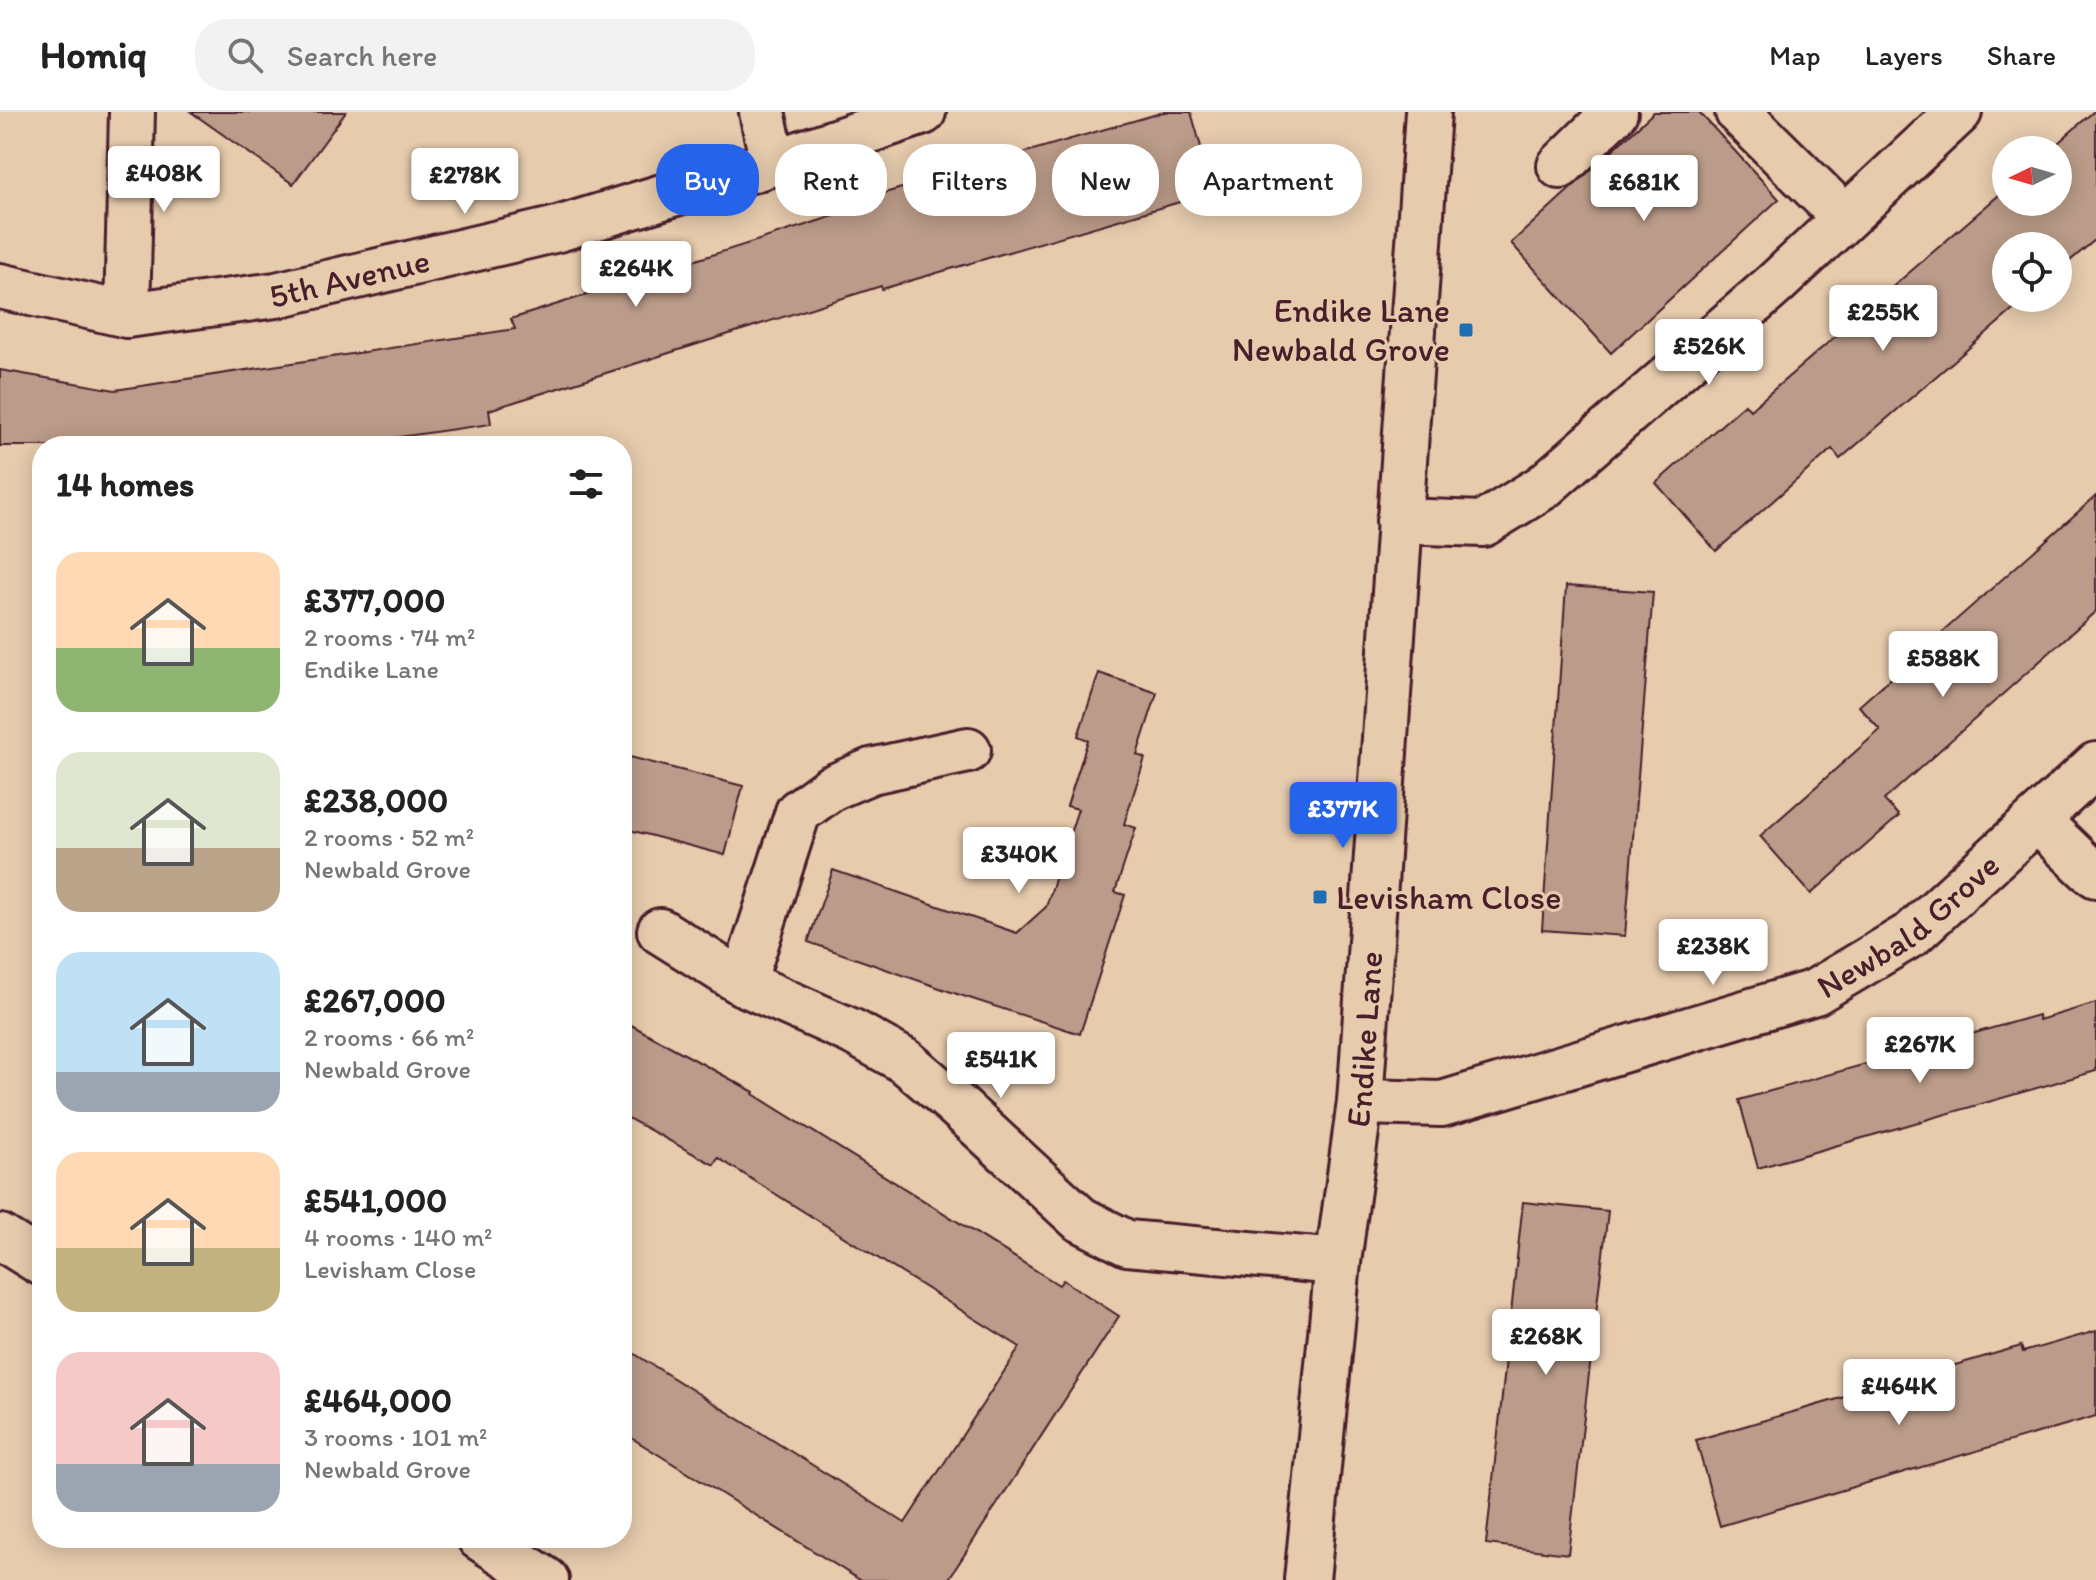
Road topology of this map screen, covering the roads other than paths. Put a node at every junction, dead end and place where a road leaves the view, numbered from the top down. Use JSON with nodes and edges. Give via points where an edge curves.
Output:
{"nodes":[{"id":1,"x":132,"y":112,"type":"edge"},
{"id":2,"x":762,"y":112,"type":"edge"},
{"id":3,"x":923,"y":112,"type":"edge"},
{"id":4,"x":1428,"y":112,"type":"edge"},
{"id":5,"x":1615,"y":112,"type":"edge"},
{"id":6,"x":1738,"y":112,"type":"edge"},
{"id":7,"x":1959,"y":112,"type":"edge"},
{"id":8,"x":773,"y":163,"type":"junction"},
{"id":9,"x":1560,"y":166,"type":"dead end"},
{"id":10,"x":1845,"y":218,"type":"junction"},
{"id":11,"x":0,"y":286,"type":"edge"},
{"id":12,"x":127,"y":315,"type":"junction"},
{"id":13,"x":1399,"y":521,"type":"junction"},
{"id":14,"x":968,"y":750,"type":"dead end"},
{"id":15,"x":2096,"y":765,"type":"edge"},
{"id":16,"x":2037,"y":820,"type":"junction"},
{"id":17,"x":2096,"y":875,"type":"edge"},
{"id":18,"x":660,"y":931,"type":"dead end"},
{"id":19,"x":743,"y":983,"type":"junction"},
{"id":20,"x":1360,"y":1102,"type":"junction"},
{"id":21,"x":0,"y":1237,"type":"edge"},
{"id":22,"x":32,"y":1257,"type":"edge"},
{"id":23,"x":1338,"y":1262,"type":"junction"},
{"id":24,"x":496,"y":1548,"type":"edge"},
{"id":25,"x":546,"y":1580,"type":"edge"},
{"id":26,"x":1307,"y":1580,"type":"edge"}],
"edges":[{"from":1,"to":12,"type":"street"},
{"from":2,"to":8,"type":"street"},
{"from":3,"to":8,"type":"street","name":"5th Avenue"},
{"from":4,"to":13,"type":"street","name":"Endike Lane"},
{"from":5,"to":9,"type":"street"},
{"from":6,"to":10,"type":"street"},
{"from":7,"to":10,"type":"street"},
{"from":8,"to":12,"type":"street","name":"5th Avenue","via":[[558,229],[276,295]]},
{"from":10,"to":13,"type":"street","via":[[1543,487],[1483,524]]},
{"from":11,"to":12,"type":"street","name":"5th Avenue"},
{"from":13,"to":20,"type":"street","name":"Endike Lane"},
{"from":14,"to":19,"type":"street","via":[[871,771],[831,788],[798,812]]},
{"from":15,"to":16,"type":"street","name":"Newbald Grove"},
{"from":16,"to":17,"type":"street"},
{"from":16,"to":20,"type":"street","name":"Newbald Grove","via":[[1912,934],[1815,992],[1442,1104]]},
{"from":18,"to":19,"type":"street"},
{"from":19,"to":23,"type":"street","via":[[905,1061],[1080,1219],[1127,1243]]},
{"from":20,"to":23,"type":"street","name":"Endike Lane"},
{"from":21,"to":22,"type":"street"},
{"from":23,"to":26,"type":"street","name":"Endike Lane"},
{"from":24,"to":25,"type":"street"}]}
